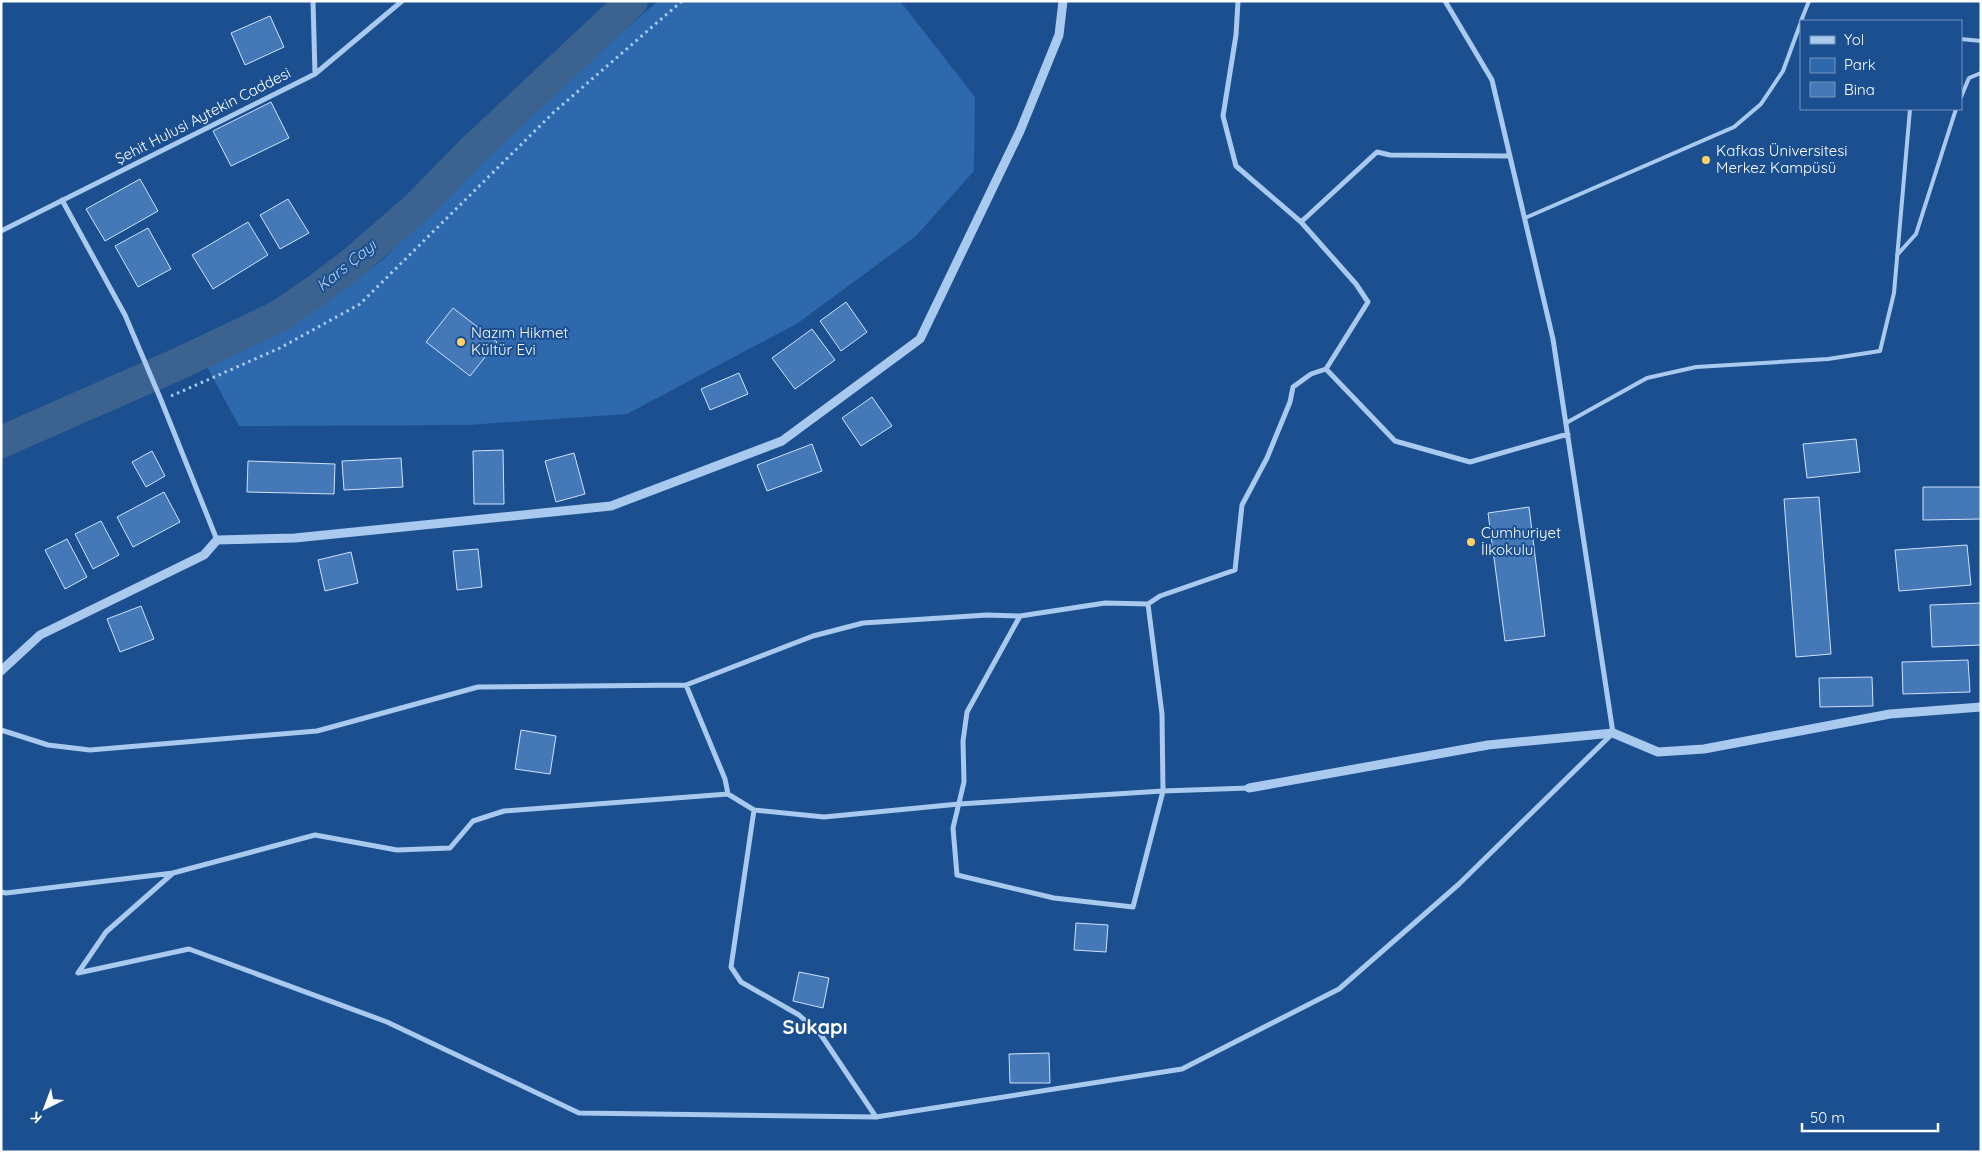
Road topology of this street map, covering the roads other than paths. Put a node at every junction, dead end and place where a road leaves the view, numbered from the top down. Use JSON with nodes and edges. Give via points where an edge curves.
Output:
{"nodes":[{"id":1,"x":313,"y":1,"type":"edge"},
{"id":2,"x":402,"y":1,"type":"edge"},
{"id":3,"x":1062,"y":1,"type":"edge"},
{"id":4,"x":1238,"y":1,"type":"edge"},
{"id":5,"x":1445,"y":1,"type":"edge"},
{"id":6,"x":1808,"y":1,"type":"edge"},
{"id":7,"x":1802,"y":20,"type":"edge"},
{"id":8,"x":1800,"y":25,"type":"edge"},
{"id":9,"x":1962,"y":39,"type":"edge"},
{"id":10,"x":1981,"y":41,"type":"edge"},
{"id":11,"x":1981,"y":73,"type":"edge"},
{"id":12,"x":314,"y":74,"type":"junction"},
{"id":13,"x":1962,"y":95,"type":"edge"},
{"id":14,"x":1910,"y":110,"type":"edge"},
{"id":15,"x":1956,"y":110,"type":"edge"},
{"id":16,"x":1510,"y":156,"type":"junction"},
{"id":17,"x":62,"y":200,"type":"junction"},
{"id":18,"x":1525,"y":218,"type":"junction"},
{"id":19,"x":1301,"y":222,"type":"junction"},
{"id":20,"x":1,"y":231,"type":"edge"},
{"id":21,"x":1897,"y":255,"type":"junction"},
{"id":22,"x":1326,"y":369,"type":"junction"},
{"id":23,"x":1566,"y":423,"type":"junction"},
{"id":24,"x":1568,"y":434,"type":"junction"},
{"id":25,"x":217,"y":540,"type":"junction"},
{"id":26,"x":1148,"y":604,"type":"junction"},
{"id":27,"x":1020,"y":616,"type":"junction"},
{"id":28,"x":1,"y":671,"type":"edge"},
{"id":29,"x":686,"y":685,"type":"junction"},
{"id":30,"x":1981,"y":707,"type":"edge"},
{"id":31,"x":1,"y":730,"type":"edge"},
{"id":32,"x":1613,"y":733,"type":"junction"},
{"id":33,"x":1249,"y":788,"type":"joint"},
{"id":34,"x":1163,"y":791,"type":"junction"},
{"id":35,"x":728,"y":794,"type":"junction"},
{"id":36,"x":959,"y":804,"type":"junction"},
{"id":37,"x":754,"y":810,"type":"junction"},
{"id":38,"x":173,"y":873,"type":"junction"},
{"id":39,"x":1,"y":892,"type":"edge"},
{"id":40,"x":876,"y":1117,"type":"junction"}],
"edges":[{"from":1,"to":12,"type":"street"},
{"from":2,"to":12,"type":"street","name":"Şehit Hulusi Aytekin Caddesi"},
{"from":3,"to":25,"type":"street","via":[[1059,36],[1020,131],[920,339],[782,441],[611,506],[295,538]]},
{"from":4,"to":19,"type":"street","via":[[1223,116],[1236,166]]},
{"from":5,"to":16,"type":"street","via":[[1492,80]]},
{"from":6,"to":7,"type":"lane"},
{"from":8,"to":18,"type":"lane","via":[[1783,72],[1761,104],[1734,126]]},
{"from":9,"to":10,"type":"lane"},
{"from":11,"to":13,"type":"lane","via":[[1969,78]]},
{"from":12,"to":17,"type":"street","name":"Şehit Hulusi Aytekin Caddesi"},
{"from":14,"to":21,"type":"lane"},
{"from":15,"to":21,"type":"lane","via":[[1916,234]]},
{"from":16,"to":18,"type":"street"},
{"from":16,"to":19,"type":"street","via":[[1390,155],[1377,152]]},
{"from":17,"to":20,"type":"street","name":"Şehit Hulusi Aytekin Caddesi"},
{"from":17,"to":25,"type":"street","via":[[125,315]]},
{"from":18,"to":23,"type":"street","via":[[1553,339]]},
{"from":19,"to":22,"type":"street","via":[[1368,302]]},
{"from":21,"to":23,"type":"lane","via":[[1894,293],[1880,351],[1828,359],[1696,367],[1647,378]]},
{"from":22,"to":24,"type":"street","via":[[1395,441],[1470,462]]},
{"from":22,"to":26,"type":"street","via":[[1311,374],[1293,387],[1267,458],[1242,505],[1235,570],[1160,596]]},
{"from":23,"to":24,"type":"street"},
{"from":24,"to":32,"type":"street"},
{"from":25,"to":28,"type":"street","via":[[204,555],[40,636]]},
{"from":26,"to":27,"type":"street","via":[[1105,603]]},
{"from":26,"to":34,"type":"street","via":[[1162,714]]},
{"from":27,"to":29,"type":"street","via":[[863,623],[813,636]]},
{"from":27,"to":36,"type":"street","via":[[967,712],[963,741],[964,782]]},
{"from":29,"to":31,"type":"street","via":[[478,687],[317,731],[90,750],[48,745]]},
{"from":29,"to":35,"type":"street","via":[[726,779]]},
{"from":30,"to":32,"type":"street","via":[[1890,714],[1704,749],[1658,752]]},
{"from":32,"to":33,"type":"street","via":[[1488,745]]},
{"from":32,"to":40,"type":"street","via":[[1459,884],[1340,989],[1182,1069]]},
{"from":33,"to":34,"type":"street"},
{"from":34,"to":36,"type":"street"},
{"from":34,"to":36,"type":"street","via":[[1133,907],[1054,898],[957,875],[953,828]]},
{"from":35,"to":37,"type":"street"},
{"from":35,"to":38,"type":"street","via":[[504,811],[473,821],[450,848],[397,850],[315,836]]},
{"from":36,"to":37,"type":"street","via":[[824,817]]},
{"from":37,"to":40,"type":"street","via":[[731,967],[741,982],[799,1015],[822,1035]]},
{"from":38,"to":39,"type":"street"},
{"from":38,"to":40,"type":"street","via":[[106,932],[78,973],[190,949],[386,1022],[579,1113]]}]}
